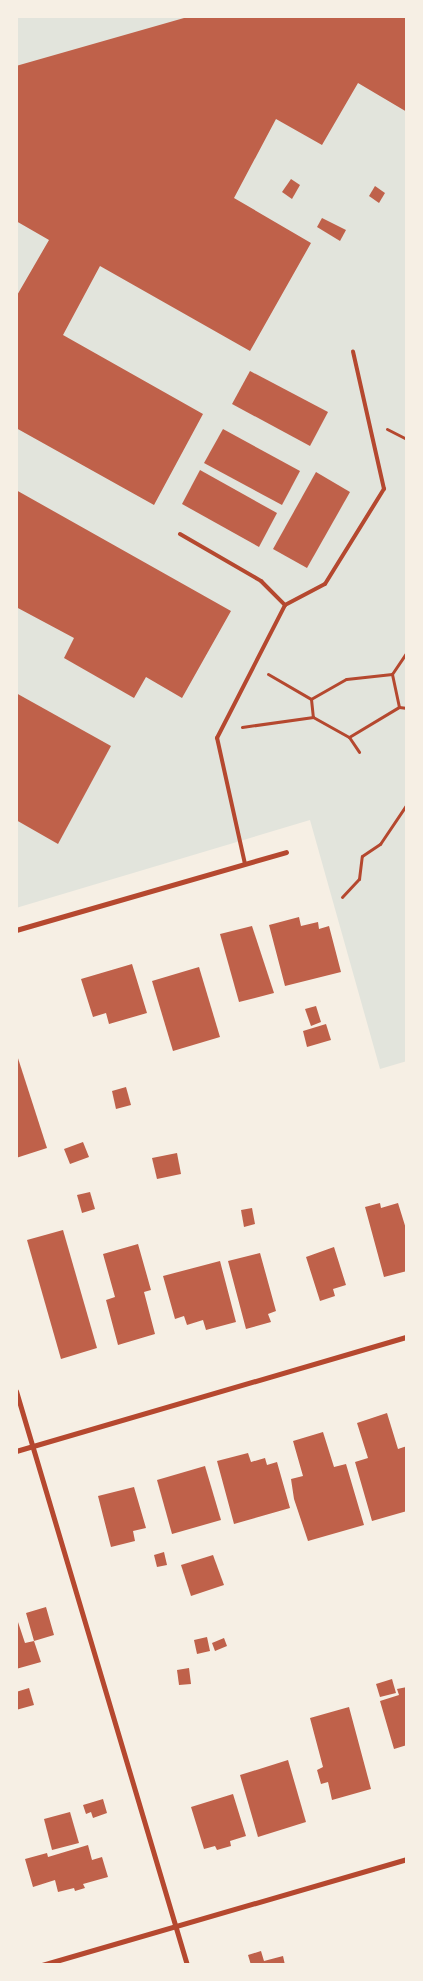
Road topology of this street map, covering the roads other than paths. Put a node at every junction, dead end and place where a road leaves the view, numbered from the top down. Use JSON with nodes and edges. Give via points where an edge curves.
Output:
{"nodes":[{"id":1,"x":353,"y":351,"type":"dead end"},
{"id":2,"x":180,"y":534,"type":"dead end"},
{"id":3,"x":285,"y":605,"type":"junction"},
{"id":4,"x":286,"y":852,"type":"dead end"},
{"id":5,"x":245,"y":864,"type":"junction"},
{"id":6,"x":16,"y":930,"type":"edge"},
{"id":7,"x":407,"y":1337,"type":"edge"},
{"id":8,"x":16,"y":1391,"type":"edge"},
{"id":9,"x":32,"y":1446,"type":"junction"},
{"id":10,"x":16,"y":1451,"type":"edge"},
{"id":11,"x":407,"y":1859,"type":"edge"},
{"id":12,"x":176,"y":1926,"type":"junction"},
{"id":13,"x":42,"y":1965,"type":"edge"},
{"id":14,"x":187,"y":1965,"type":"edge"}],
"edges":[{"from":1,"to":3,"type":"lane","via":[[384,489],[325,584]]},
{"from":2,"to":3,"type":"lane","via":[[261,582]]},
{"from":3,"to":5,"type":"lane","via":[[217,738]]},
{"from":4,"to":5,"type":"street"},
{"from":5,"to":6,"type":"street"},
{"from":7,"to":9,"type":"street"},
{"from":8,"to":9,"type":"street"},
{"from":9,"to":10,"type":"street"},
{"from":9,"to":12,"type":"street"},
{"from":11,"to":12,"type":"street"},
{"from":12,"to":13,"type":"street"},
{"from":12,"to":14,"type":"street"}]}
